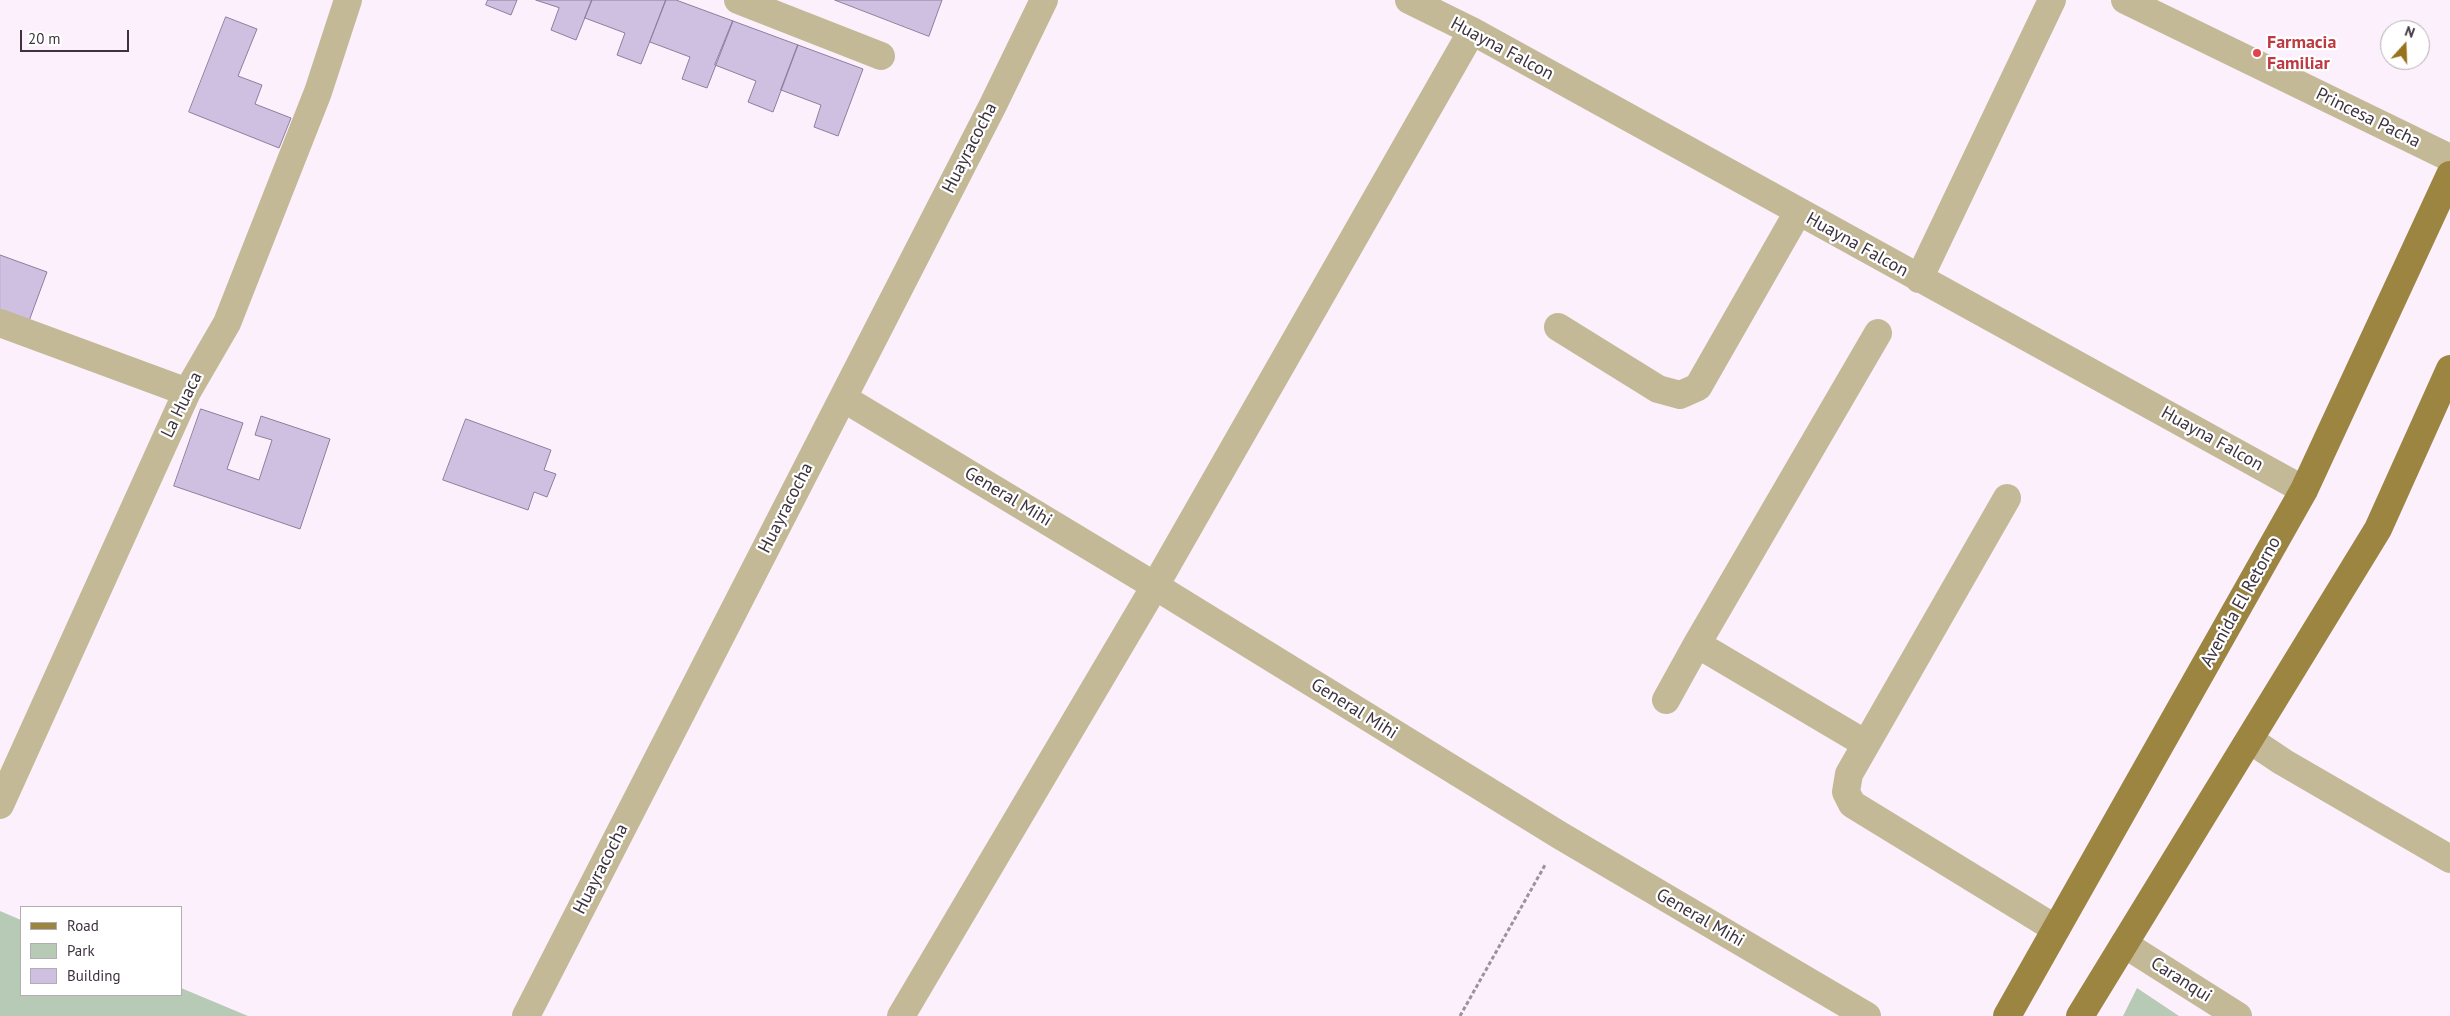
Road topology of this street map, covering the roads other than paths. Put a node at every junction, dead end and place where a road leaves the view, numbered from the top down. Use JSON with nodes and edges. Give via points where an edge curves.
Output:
{"nodes":[{"id":1,"x":348,"y":0,"type":"edge"},
{"id":2,"x":738,"y":0,"type":"edge"},
{"id":3,"x":1044,"y":0,"type":"edge"},
{"id":4,"x":1409,"y":0,"type":"edge"},
{"id":5,"x":2052,"y":0,"type":"edge"},
{"id":6,"x":2125,"y":0,"type":"edge"},
{"id":7,"x":1472,"y":31,"type":"junction"},
{"id":8,"x":881,"y":56,"type":"dead end"},
{"id":9,"x":2450,"y":158,"type":"edge"},
{"id":10,"x":2450,"y":176,"type":"edge"},
{"id":11,"x":1798,"y":212,"type":"junction"},
{"id":12,"x":1919,"y":279,"type":"junction"},
{"id":13,"x":0,"y":323,"type":"edge"},
{"id":14,"x":1558,"y":327,"type":"dead end"},
{"id":15,"x":1878,"y":333,"type":"dead end"},
{"id":16,"x":2450,"y":369,"type":"edge"},
{"id":17,"x":187,"y":392,"type":"junction"},
{"id":18,"x":842,"y":398,"type":"junction"},
{"id":19,"x":2304,"y":490,"type":"junction"},
{"id":20,"x":2007,"y":498,"type":"dead end"},
{"id":21,"x":1155,"y":586,"type":"junction"},
{"id":22,"x":1698,"y":644,"type":"junction"},
{"id":23,"x":1666,"y":700,"type":"dead end"},
{"id":24,"x":2250,"y":740,"type":"junction"},
{"id":25,"x":1866,"y":744,"type":"junction"},
{"id":26,"x":0,"y":805,"type":"edge"},
{"id":27,"x":2450,"y":860,"type":"edge"},
{"id":28,"x":2056,"y":928,"type":"junction"},
{"id":29,"x":2124,"y":944,"type":"junction"},
{"id":30,"x":526,"y":1016,"type":"edge"},
{"id":31,"x":901,"y":1016,"type":"edge"},
{"id":32,"x":1867,"y":1016,"type":"edge"},
{"id":33,"x":2007,"y":1016,"type":"edge"},
{"id":34,"x":2080,"y":1016,"type":"edge"},
{"id":35,"x":2238,"y":1016,"type":"edge"}],
"edges":[{"from":1,"to":17,"type":"street","name":"La Huaca","via":[[318,92],[226,323]]},
{"from":2,"to":8,"type":"street"},
{"from":3,"to":18,"type":"street","name":"Huayracocha"},
{"from":4,"to":7,"type":"street","name":"Huayna Falcon"},
{"from":5,"to":12,"type":"street"},
{"from":6,"to":9,"type":"street","name":"Princesa Pacha"},
{"from":7,"to":11,"type":"street","name":"Huayna Falcon"},
{"from":7,"to":21,"type":"street"},
{"from":10,"to":19,"type":"main road","name":"Avenida El Retorno"},
{"from":11,"to":12,"type":"street","name":"Huayna Falcon"},
{"from":11,"to":14,"type":"street","via":[[1698,386],[1680,395],[1658,389]]},
{"from":12,"to":19,"type":"street","name":"Huayna Falcon"},
{"from":13,"to":17,"type":"street"},
{"from":15,"to":22,"type":"street"},
{"from":16,"to":24,"type":"main road","via":[[2378,529]]},
{"from":17,"to":26,"type":"street","name":"La Huaca"},
{"from":18,"to":21,"type":"street","name":"General Mihi"},
{"from":18,"to":30,"type":"street","name":"Huayracocha"},
{"from":19,"to":28,"type":"main road","name":"Avenida El Retorno"},
{"from":20,"to":25,"type":"street"},
{"from":21,"to":31,"type":"street"},
{"from":21,"to":32,"type":"street","name":"General Mihi","via":[[1561,836]]},
{"from":22,"to":23,"type":"street"},
{"from":22,"to":25,"type":"street"},
{"from":24,"to":27,"type":"street"},
{"from":24,"to":29,"type":"main road"},
{"from":25,"to":28,"type":"street","via":[[1849,774],[1846,792],[1852,804]]},
{"from":28,"to":33,"type":"main road","name":"Avenida El Retorno"},
{"from":29,"to":34,"type":"main road"},
{"from":29,"to":35,"type":"street","name":"Caranqui"}]}
